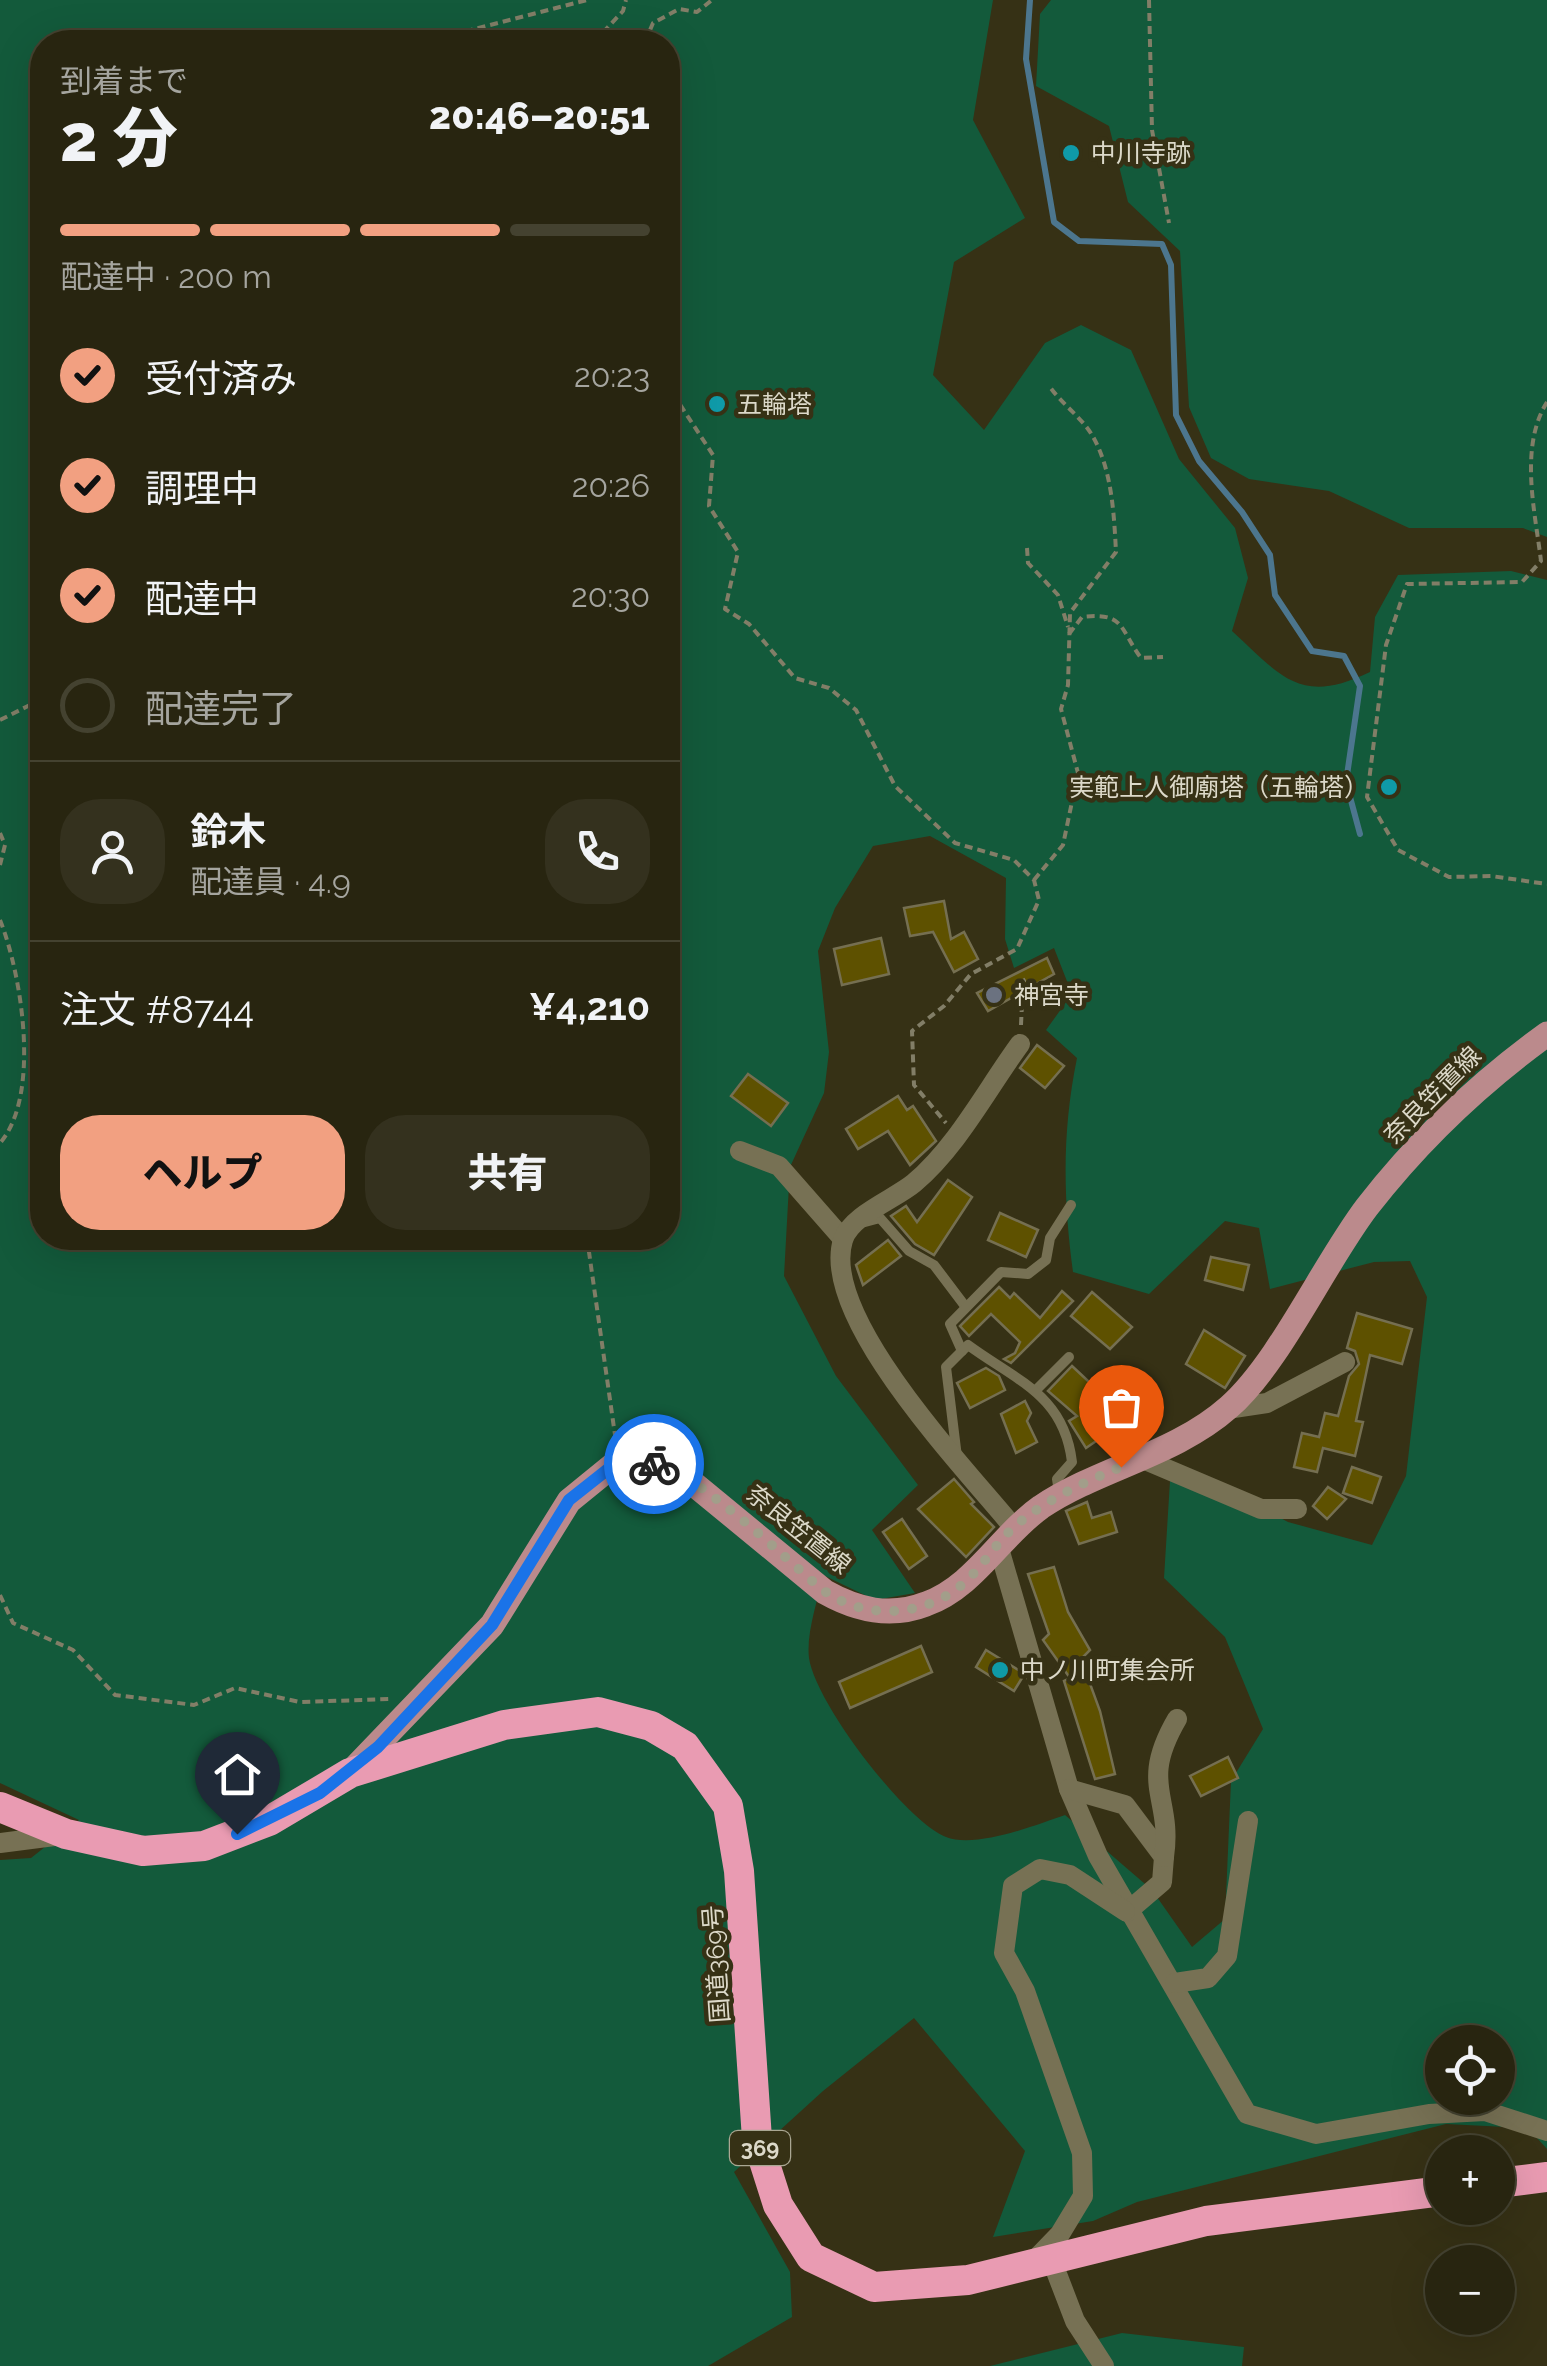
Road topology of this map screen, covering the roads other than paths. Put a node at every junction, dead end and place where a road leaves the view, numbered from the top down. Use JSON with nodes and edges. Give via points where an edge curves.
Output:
{"nodes":[{"id":1,"x":1547,"y":1034,"type":"edge"},
{"id":2,"x":1020,"y":1044,"type":"road end"},
{"id":3,"x":740,"y":1151,"type":"dead end"},
{"id":4,"x":1071,"y":1204,"type":"dead end"},
{"id":5,"x":848,"y":1232,"type":"junction"},
{"id":6,"x":965,"y":1306,"type":"junction"},
{"id":7,"x":962,"y":1352,"type":"junction"},
{"id":8,"x":1069,"y":1357,"type":"dead end"},
{"id":9,"x":1345,"y":1362,"type":"dead end"},
{"id":10,"x":1038,"y":1388,"type":"junction"},
{"id":11,"x":1227,"y":1409,"type":"junction"},
{"id":12,"x":958,"y":1458,"type":"junction"},
{"id":13,"x":1143,"y":1458,"type":"junction"},
{"id":14,"x":1059,"y":1496,"type":"junction"},
{"id":15,"x":1297,"y":1509,"type":"dead end"},
{"id":16,"x":1006,"y":1536,"type":"junction"},
{"id":17,"x":1177,"y":1719,"type":"dead end"},
{"id":18,"x":350,"y":1773,"type":"junction"},
{"id":19,"x":1068,"y":1788,"type":"junction"},
{"id":20,"x":0,"y":1808,"type":"edge"},
{"id":21,"x":1248,"y":1821,"type":"dead end"},
{"id":22,"x":66,"y":1834,"type":"junction"},
{"id":23,"x":0,"y":1844,"type":"edge"},
{"id":24,"x":1164,"y":1857,"type":"junction"},
{"id":25,"x":1127,"y":1912,"type":"junction"},
{"id":26,"x":1174,"y":1983,"type":"junction"},
{"id":27,"x":1547,"y":2132,"type":"edge"},
{"id":28,"x":1547,"y":2177,"type":"edge"},
{"id":29,"x":1515,"y":2181,"type":"edge"},
{"id":30,"x":1425,"y":2192,"type":"edge"},
{"id":31,"x":1042,"y":2262,"type":"junction"},
{"id":32,"x":1104,"y":2366,"type":"edge"}],
"edges":[{"from":1,"to":11,"type":"main road","name":"奈良笠置線","via":[[1445,1116],[1367,1208],[1252,1383]]},
{"from":2,"to":5,"type":"street","via":[[916,1182]]},
{"from":3,"to":5,"type":"street","via":[[779,1166]]},
{"from":4,"to":6,"type":"lane","via":[[1050,1238],[1046,1260],[1028,1274],[1001,1272]]},
{"from":5,"to":6,"type":"lane","via":[[880,1218],[909,1250],[934,1265]]},
{"from":5,"to":12,"type":"street","via":[[842,1273],[853,1318],[878,1360]]},
{"from":6,"to":7,"type":"lane","via":[[950,1324]]},
{"from":7,"to":10,"type":"lane","via":[[968,1345],[1011,1378]]},
{"from":7,"to":12,"type":"lane","via":[[946,1367]]},
{"from":8,"to":10,"type":"lane"},
{"from":9,"to":11,"type":"street","via":[[1267,1402]]},
{"from":10,"to":14,"type":"lane","via":[[1069,1440],[1072,1462],[1058,1479]]},
{"from":11,"to":13,"type":"main road","name":"奈良笠置線"},
{"from":12,"to":16,"type":"street"},
{"from":13,"to":14,"type":"main road","name":"奈良笠置線"},
{"from":13,"to":15,"type":"street","via":[[1261,1509]]},
{"from":14,"to":16,"type":"main road","name":"奈良笠置線"},
{"from":16,"to":18,"type":"main road","name":"奈良笠置線","via":[[942,1598],[872,1611],[825,1592],[696,1484],[662,1465],[612,1466],[569,1500],[492,1625]]},
{"from":16,"to":19,"type":"street"},
{"from":17,"to":24,"type":"street","via":[[1155,1776],[1167,1838]]},
{"from":18,"to":22,"type":"highway","name":"国道369号","number":"369","via":[[270,1821],[204,1846],[143,1851]]},
{"from":18,"to":31,"type":"highway","name":"国道369号","number":"369","via":[[504,1725],[598,1712],[650,1726],[684,1746],[728,1806],[739,1871],[757,2138],[778,2205],[811,2257],[874,2287],[968,2280]]},
{"from":19,"to":24,"type":"street","via":[[1125,1804]]},
{"from":19,"to":25,"type":"street"},
{"from":20,"to":22,"type":"highway","name":"国道369号","number":"369"},
{"from":21,"to":26,"type":"street","via":[[1227,1956],[1208,1978]]},
{"from":22,"to":23,"type":"street"},
{"from":24,"to":25,"type":"street","via":[[1162,1882]]},
{"from":25,"to":26,"type":"street"},
{"from":25,"to":31,"type":"street","via":[[1070,1874],[1040,1869],[1013,1886],[1004,1953],[1025,1991],[1082,2153],[1083,2196]]},
{"from":26,"to":27,"type":"street","via":[[1248,2114],[1316,2134],[1484,2111]]},
{"from":28,"to":29,"type":"highway"},
{"from":30,"to":31,"type":"highway","name":"国道369号","number":"369","via":[[1206,2222]]},
{"from":31,"to":32,"type":"street"}]}
